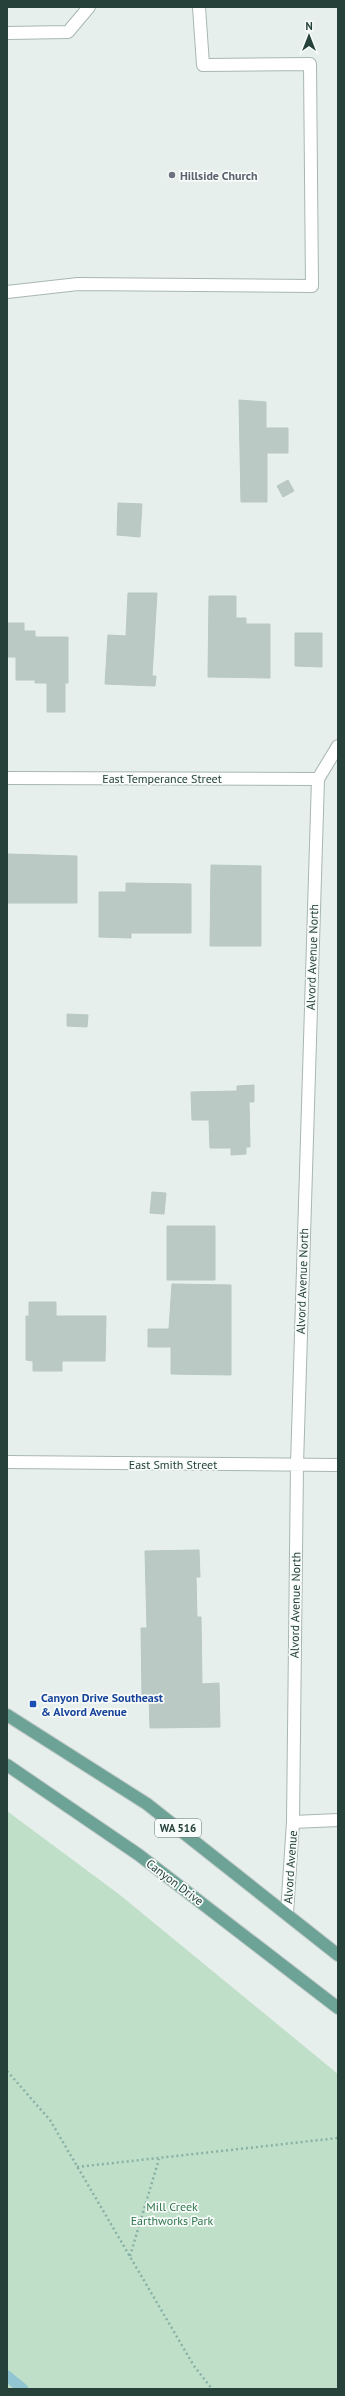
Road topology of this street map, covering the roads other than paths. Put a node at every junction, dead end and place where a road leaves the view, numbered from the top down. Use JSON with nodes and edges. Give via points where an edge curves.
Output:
{"nodes":[{"id":1,"x":89,"y":7,"type":"edge"},
{"id":2,"x":199,"y":7,"type":"edge"},
{"id":3,"x":7,"y":33,"type":"edge"},
{"id":4,"x":7,"y":292,"type":"edge"},
{"id":5,"x":338,"y":746,"type":"edge"},
{"id":6,"x":7,"y":778,"type":"edge"},
{"id":7,"x":318,"y":779,"type":"junction"},
{"id":8,"x":7,"y":1462,"type":"edge"},
{"id":9,"x":297,"y":1465,"type":"junction"},
{"id":10,"x":338,"y":1466,"type":"edge"},
{"id":11,"x":7,"y":1715,"type":"edge"},
{"id":12,"x":7,"y":1765,"type":"edge"},
{"id":13,"x":338,"y":1820,"type":"edge"},
{"id":14,"x":293,"y":1822,"type":"junction"},
{"id":15,"x":287,"y":1913,"type":"junction"},
{"id":16,"x":338,"y":1955,"type":"edge"},
{"id":17,"x":338,"y":2008,"type":"edge"}],
"edges":[{"from":1,"to":3,"type":"street","via":[[68,32]]},
{"from":2,"to":4,"type":"street","via":[[203,65],[310,64],[312,286],[78,284]]},
{"from":5,"to":7,"type":"street","name":"Alvord Avenue North"},
{"from":6,"to":7,"type":"street","name":"East Temperance Street"},
{"from":7,"to":9,"type":"street","name":"Alvord Avenue North"},
{"from":8,"to":9,"type":"street","name":"East Smith Street"},
{"from":9,"to":10,"type":"street","name":"East Smith Street"},
{"from":9,"to":14,"type":"street","name":"Alvord Avenue North"},
{"from":11,"to":15,"type":"main road","number":"WA 516","via":[[147,1804]]},
{"from":12,"to":17,"type":"main road","name":"Canyon Drive","via":[[139,1855]]},
{"from":13,"to":14,"type":"street"},
{"from":14,"to":15,"type":"street","name":"Alvord Avenue"},
{"from":15,"to":16,"type":"main road","number":"WA 516"}]}
